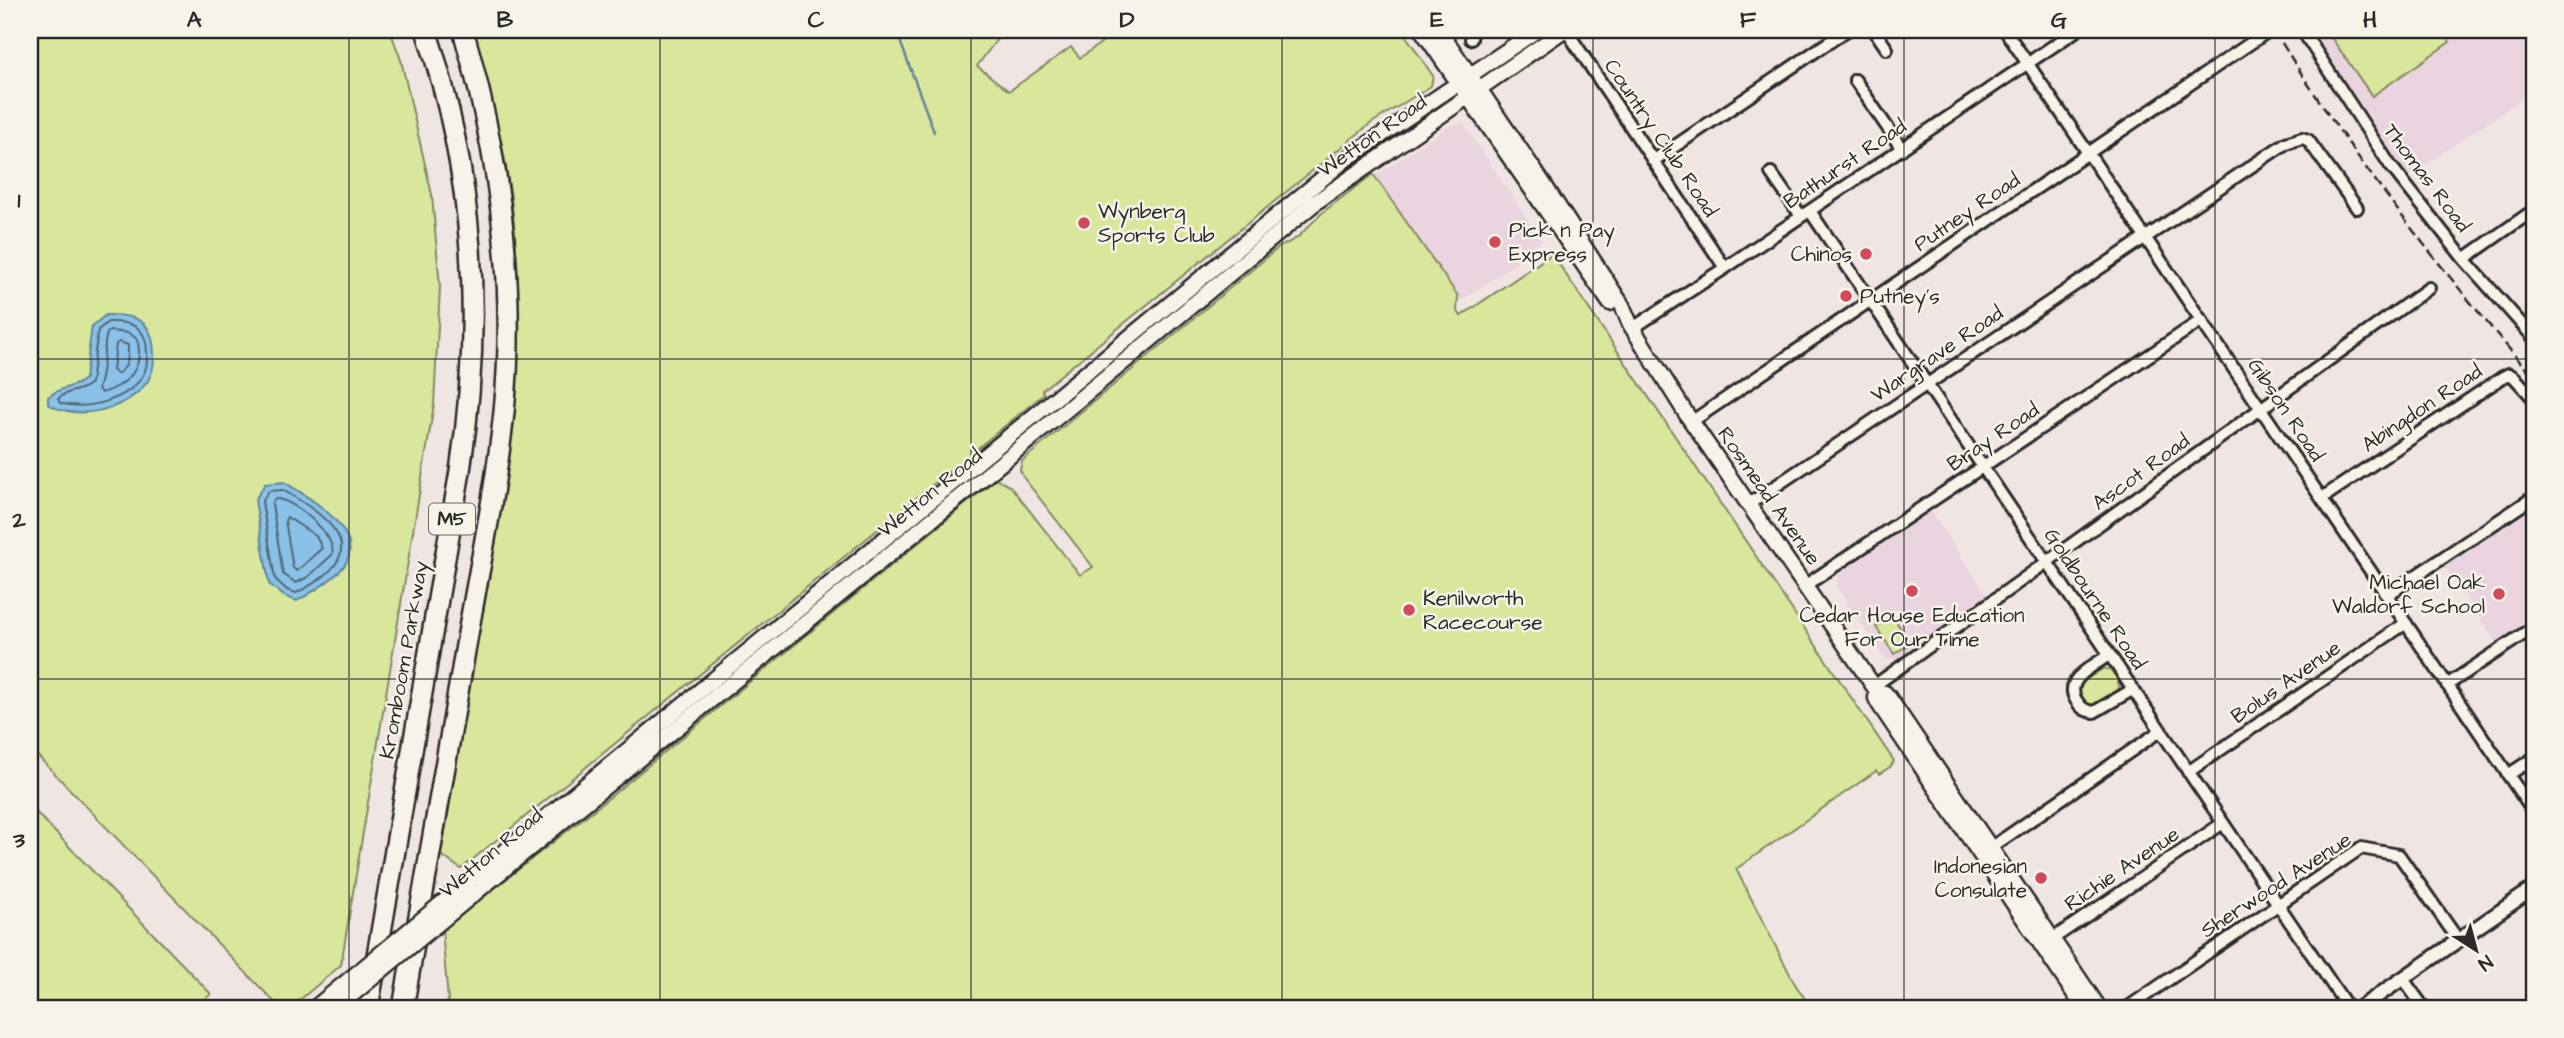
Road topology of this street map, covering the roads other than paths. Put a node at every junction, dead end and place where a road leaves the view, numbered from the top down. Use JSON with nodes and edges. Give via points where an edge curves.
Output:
{"nodes":[{"id":1,"x":426,"y":30,"type":"edge"},
{"id":2,"x":463,"y":30,"type":"edge"},
{"id":3,"x":1422,"y":30,"type":"edge"},
{"id":4,"x":1439,"y":30,"type":"edge"},
{"id":5,"x":1537,"y":30,"type":"edge"},
{"id":6,"x":1565,"y":30,"type":"edge"},
{"id":7,"x":1847,"y":30,"type":"edge"},
{"id":8,"x":1874,"y":30,"type":"edge"},
{"id":9,"x":2005,"y":30,"type":"edge"},
{"id":10,"x":2077,"y":30,"type":"edge"},
{"id":11,"x":2302,"y":30,"type":"edge"},
{"id":12,"x":2264,"y":34,"type":"dead end"},
{"id":13,"x":1887,"y":49,"type":"dead end"},
{"id":14,"x":2028,"y":63,"type":"junction"},
{"id":15,"x":1464,"y":78,"type":"junction"},
{"id":16,"x":1855,"y":80,"type":"dead end"},
{"id":17,"x":1473,"y":92,"type":"junction"},
{"id":18,"x":1902,"y":149,"type":"junction"},
{"id":19,"x":2088,"y":152,"type":"junction"},
{"id":20,"x":1653,"y":161,"type":"junction"},
{"id":21,"x":1771,"y":173,"type":"dead end"},
{"id":22,"x":2357,"y":208,"type":"dead end"},
{"id":23,"x":2534,"y":211,"type":"edge"},
{"id":24,"x":1806,"y":214,"type":"junction"},
{"id":25,"x":2146,"y":237,"type":"junction"},
{"id":26,"x":2464,"y":259,"type":"junction"},
{"id":27,"x":1725,"y":268,"type":"junction"},
{"id":28,"x":2429,"y":288,"type":"dead end"},
{"id":29,"x":1871,"y":300,"type":"junction"},
{"id":30,"x":2202,"y":320,"type":"junction"},
{"id":31,"x":1632,"y":326,"type":"junction"},
{"id":32,"x":2534,"y":338,"type":"edge"},
{"id":33,"x":1927,"y":384,"type":"junction"},
{"id":34,"x":2534,"y":399,"type":"edge"},
{"id":35,"x":2262,"y":408,"type":"junction"},
{"id":36,"x":1691,"y":422,"type":"junction"},
{"id":37,"x":1983,"y":467,"type":"junction"},
{"id":38,"x":2534,"y":497,"type":"edge"},
{"id":39,"x":2322,"y":498,"type":"junction"},
{"id":40,"x":1749,"y":503,"type":"junction"},
{"id":41,"x":2047,"y":562,"type":"junction"},
{"id":42,"x":1806,"y":585,"type":"junction"},
{"id":43,"x":2387,"y":595,"type":"junction"},
{"id":44,"x":2406,"y":623,"type":"junction"},
{"id":45,"x":2534,"y":627,"type":"edge"},
{"id":46,"x":2109,"y":655,"type":"junction"},
{"id":47,"x":2447,"y":685,"type":"junction"},
{"id":48,"x":1875,"y":688,"type":"junction"},
{"id":49,"x":2132,"y":690,"type":"junction"},
{"id":50,"x":2160,"y":731,"type":"junction"},
{"id":51,"x":2534,"y":758,"type":"edge"},
{"id":52,"x":2188,"y":772,"type":"junction"},
{"id":53,"x":2508,"y":775,"type":"junction"},
{"id":54,"x":2534,"y":813,"type":"edge"},
{"id":55,"x":2222,"y":823,"type":"junction"},
{"id":56,"x":1986,"y":851,"type":"junction"},
{"id":57,"x":472,"y":886,"type":"junction"},
{"id":58,"x":2534,"y":888,"type":"edge"},
{"id":59,"x":2278,"y":904,"type":"junction"},
{"id":60,"x":2459,"y":941,"type":"junction"},
{"id":61,"x":2047,"y":943,"type":"junction"},
{"id":62,"x":2403,"y":979,"type":"junction"},
{"id":63,"x":2363,"y":1007,"type":"edge"},
{"id":64,"x":315,"y":1008,"type":"edge"},
{"id":65,"x":336,"y":1008,"type":"edge"},
{"id":66,"x":368,"y":1008,"type":"edge"},
{"id":67,"x":403,"y":1008,"type":"edge"},
{"id":68,"x":2084,"y":1008,"type":"edge"},
{"id":69,"x":2099,"y":1008,"type":"edge"},
{"id":70,"x":2127,"y":1008,"type":"edge"},
{"id":71,"x":2348,"y":1008,"type":"edge"},
{"id":72,"x":2424,"y":1008,"type":"edge"}],
"edges":[{"from":1,"to":66,"type":"highway","name":"Kromboom Parkway","number":"M5","via":[[461,170],[472,276],[470,407]]},
{"from":2,"to":67,"type":"highway","number":"M5","via":[[484,109],[504,228],[507,370],[496,472]]},
{"from":3,"to":15,"type":"main road","name":"Rosmead Avenue"},
{"from":4,"to":15,"type":"main road","name":"Rosmead Avenue"},
{"from":5,"to":15,"type":"main road","name":"Wetton Road"},
{"from":6,"to":17,"type":"main road","name":"Wetton Road"},
{"from":6,"to":20,"type":"street","name":"Country Club Road"},
{"from":7,"to":20,"type":"street"},
{"from":8,"to":13,"type":"street"},
{"from":9,"to":14,"type":"street","name":"Gibson Road"},
{"from":10,"to":14,"type":"street","name":"Bathurst Road"},
{"from":11,"to":26,"type":"street","name":"Thomas Road","via":[[2390,165]]},
{"from":12,"to":19,"type":"street","name":"Putney Road"},
{"from":14,"to":18,"type":"street","name":"Bathurst Road"},
{"from":14,"to":19,"type":"street","name":"Gibson Road"},
{"from":15,"to":17,"type":"main road","name":"Rosmead Avenue"},
{"from":15,"to":57,"type":"main road","name":"Wetton Road","via":[[1335,168]]},
{"from":16,"to":18,"type":"street"},
{"from":17,"to":31,"type":"main road","name":"Rosmead Avenue","via":[[1622,305]]},
{"from":17,"to":57,"type":"main road","name":"Wetton Road","via":[[1297,217],[1077,401]]},
{"from":18,"to":24,"type":"street","name":"Bathurst Road"},
{"from":19,"to":25,"type":"street","name":"Gibson Road"},
{"from":19,"to":29,"type":"street","name":"Putney Road"},
{"from":20,"to":27,"type":"street","name":"Country Club Road"},
{"from":21,"to":24,"type":"street","name":"Goldbourne Road"},
{"from":22,"to":25,"type":"street","name":"Wargrave Road","via":[[2308,139],[2302,138],[2286,143]]},
{"from":23,"to":26,"type":"street"},
{"from":24,"to":27,"type":"street","name":"Bathurst Road"},
{"from":24,"to":29,"type":"street","name":"Goldbourne Road"},
{"from":25,"to":30,"type":"street","name":"Gibson Road"},
{"from":25,"to":33,"type":"street","name":"Wargrave Road"},
{"from":26,"to":32,"type":"street","name":"Thomas Road"},
{"from":27,"to":31,"type":"street","name":"Bathurst Road"},
{"from":28,"to":35,"type":"street","name":"Ascot Road"},
{"from":29,"to":33,"type":"street","name":"Goldbourne Road"},
{"from":29,"to":36,"type":"street","name":"Putney Road"},
{"from":30,"to":35,"type":"street","name":"Gibson Road"},
{"from":30,"to":37,"type":"street","name":"Bray Road"},
{"from":31,"to":36,"type":"main road","name":"Rosmead Avenue"},
{"from":33,"to":37,"type":"street","name":"Goldbourne Road"},
{"from":33,"to":40,"type":"street","name":"Wargrave Road"},
{"from":34,"to":39,"type":"street","name":"Abingdon Road","via":[[2509,374]]},
{"from":35,"to":39,"type":"street","name":"Gibson Road"},
{"from":35,"to":41,"type":"street","name":"Ascot Road"},
{"from":36,"to":40,"type":"main road","name":"Rosmead Avenue"},
{"from":37,"to":41,"type":"street","name":"Goldbourne Road"},
{"from":37,"to":42,"type":"street","name":"Bray Road"},
{"from":38,"to":43,"type":"street"},
{"from":39,"to":43,"type":"street","name":"Gibson Road"},
{"from":40,"to":42,"type":"main road","name":"Rosmead Avenue"},
{"from":41,"to":46,"type":"street","name":"Goldbourne Road"},
{"from":41,"to":48,"type":"street","name":"Ascot Road"},
{"from":42,"to":48,"type":"main road","name":"Rosmead Avenue"},
{"from":43,"to":44,"type":"street","name":"Gibson Road"},
{"from":44,"to":47,"type":"street","name":"Gibson Road"},
{"from":44,"to":52,"type":"street","name":"Bolus Avenue"},
{"from":45,"to":47,"type":"street"},
{"from":46,"to":49,"type":"street","name":"Goldbourne Road"},
{"from":46,"to":49,"type":"street","via":[[2075,681],[2074,697],[2085,710],[2094,712]]},
{"from":47,"to":53,"type":"street","name":"Gibson Road"},
{"from":48,"to":56,"type":"main road","name":"Rosmead Avenue","via":[[1889,698]]},
{"from":49,"to":50,"type":"street","name":"Goldbourne Road"},
{"from":50,"to":52,"type":"street","name":"Goldbourne Road"},
{"from":50,"to":56,"type":"street"},
{"from":51,"to":53,"type":"street"},
{"from":52,"to":55,"type":"street","name":"Goldbourne Road"},
{"from":53,"to":54,"type":"street","name":"Gibson Road"},
{"from":55,"to":59,"type":"street","name":"Goldbourne Road"},
{"from":55,"to":61,"type":"street","name":"Richie Avenue"},
{"from":56,"to":61,"type":"main road","name":"Rosmead Avenue"},
{"from":57,"to":64,"type":"main road","name":"Wetton Road","bridge":true},
{"from":57,"to":65,"type":"main road","name":"Wetton Road","bridge":true},
{"from":58,"to":60,"type":"street"},
{"from":59,"to":60,"type":"street","name":"Sherwood Avenue","via":[[2359,849],[2395,853]]},
{"from":59,"to":70,"type":"street","name":"Sherwood Avenue"},
{"from":59,"to":71,"type":"street","name":"Goldbourne Road"},
{"from":60,"to":62,"type":"street"},
{"from":61,"to":68,"type":"main road","name":"Rosmead Avenue"},
{"from":61,"to":69,"type":"main road","name":"Rosmead Avenue"},
{"from":62,"to":63,"type":"street"},
{"from":62,"to":72,"type":"street"}]}
